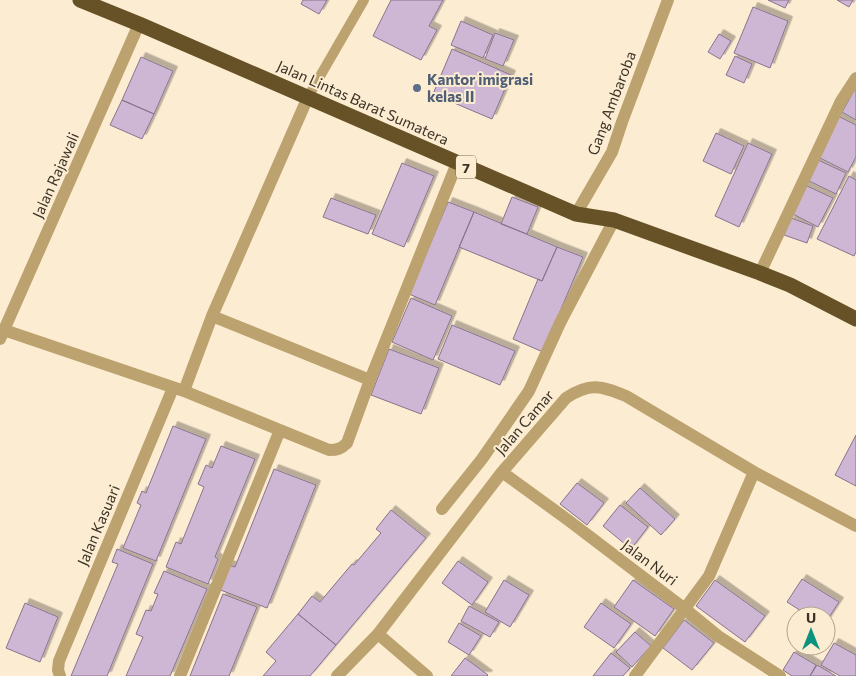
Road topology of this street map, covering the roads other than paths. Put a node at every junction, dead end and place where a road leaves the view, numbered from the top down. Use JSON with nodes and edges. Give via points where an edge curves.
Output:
{"nodes":[{"id":1,"x":80,"y":0,"type":"edge"},
{"id":2,"x":364,"y":0,"type":"edge"},
{"id":3,"x":668,"y":0,"type":"edge"},
{"id":4,"x":139,"y":24,"type":"junction"},
{"id":5,"x":856,"y":78,"type":"edge"},
{"id":6,"x":308,"y":97,"type":"junction"},
{"id":7,"x":457,"y":163,"type":"junction"},
{"id":8,"x":576,"y":214,"type":"junction"},
{"id":9,"x":614,"y":220,"type":"junction"},
{"id":10,"x":760,"y":273,"type":"junction"},
{"id":11,"x":212,"y":316,"type":"junction"},
{"id":12,"x":856,"y":319,"type":"edge"},
{"id":13,"x":2,"y":335,"type":"edge"},
{"id":14,"x":370,"y":380,"type":"junction"},
{"id":15,"x":179,"y":390,"type":"junction"},
{"id":16,"x":280,"y":430,"type":"junction"},
{"id":17,"x":502,"y":472,"type":"junction"},
{"id":18,"x":754,"y":472,"type":"junction"},
{"id":19,"x":442,"y":509,"type":"dead end"},
{"id":20,"x":856,"y":526,"type":"edge"},
{"id":21,"x":685,"y":609,"type":"junction"},
{"id":22,"x":378,"y":634,"type":"junction"},
{"id":23,"x":60,"y":676,"type":"edge"},
{"id":24,"x":180,"y":676,"type":"edge"},
{"id":25,"x":337,"y":676,"type":"edge"},
{"id":26,"x":427,"y":676,"type":"edge"},
{"id":27,"x":635,"y":676,"type":"edge"},
{"id":28,"x":780,"y":676,"type":"edge"}],
"edges":[{"from":1,"to":4,"type":"highway","name":"Jalan Lintas Barat Sumatera","number":"7"},
{"from":2,"to":6,"type":"lane"},
{"from":3,"to":8,"type":"street","name":"Gang Ambaroba","via":[[612,152]]},
{"from":4,"to":6,"type":"highway","name":"Jalan Lintas Barat Sumatera","number":"7"},
{"from":4,"to":13,"type":"street","name":"Jalan Rajawali"},
{"from":5,"to":10,"type":"street","via":[[841,101]]},
{"from":6,"to":7,"type":"highway","name":"Jalan Lintas Barat Sumatera","number":"7"},
{"from":6,"to":11,"type":"street","name":"Jalan Kasuari"},
{"from":7,"to":8,"type":"highway","name":"Jalan Lintas Barat Sumatera","number":"7"},
{"from":7,"to":14,"type":"street"},
{"from":8,"to":9,"type":"highway","name":"Jalan Lintas Barat Sumatera","number":"7"},
{"from":9,"to":10,"type":"highway","name":"Jalan Lintas Barat Sumatera","number":"7"},
{"from":9,"to":19,"type":"street","via":[[560,323],[529,391],[482,459]]},
{"from":10,"to":12,"type":"highway","name":"Jalan Lintas Barat Sumatera","number":"7"},
{"from":11,"to":14,"type":"street"},
{"from":11,"to":15,"type":"street","name":"Jalan Kasuari"},
{"from":13,"to":15,"type":"street"},
{"from":14,"to":16,"type":"street","via":[[347,443],[342,448],[329,450]]},
{"from":15,"to":16,"type":"street"},
{"from":15,"to":23,"type":"street","name":"Jalan Kasuari","via":[[59,661]]},
{"from":16,"to":24,"type":"street"},
{"from":17,"to":18,"type":"street","name":"Jalan Camar","via":[[566,398],[591,387],[626,396]]},
{"from":17,"to":21,"type":"street","name":"Jalan Nuri"},
{"from":17,"to":22,"type":"street","name":"Jalan Camar"},
{"from":18,"to":20,"type":"street","name":"Jalan Camar"},
{"from":18,"to":21,"type":"street","via":[[709,576]]},
{"from":21,"to":27,"type":"street"},
{"from":21,"to":28,"type":"street","name":"Jalan Nuri","via":[[718,636]]},
{"from":22,"to":25,"type":"street","name":"Jalan Camar"},
{"from":22,"to":26,"type":"street"}]}
